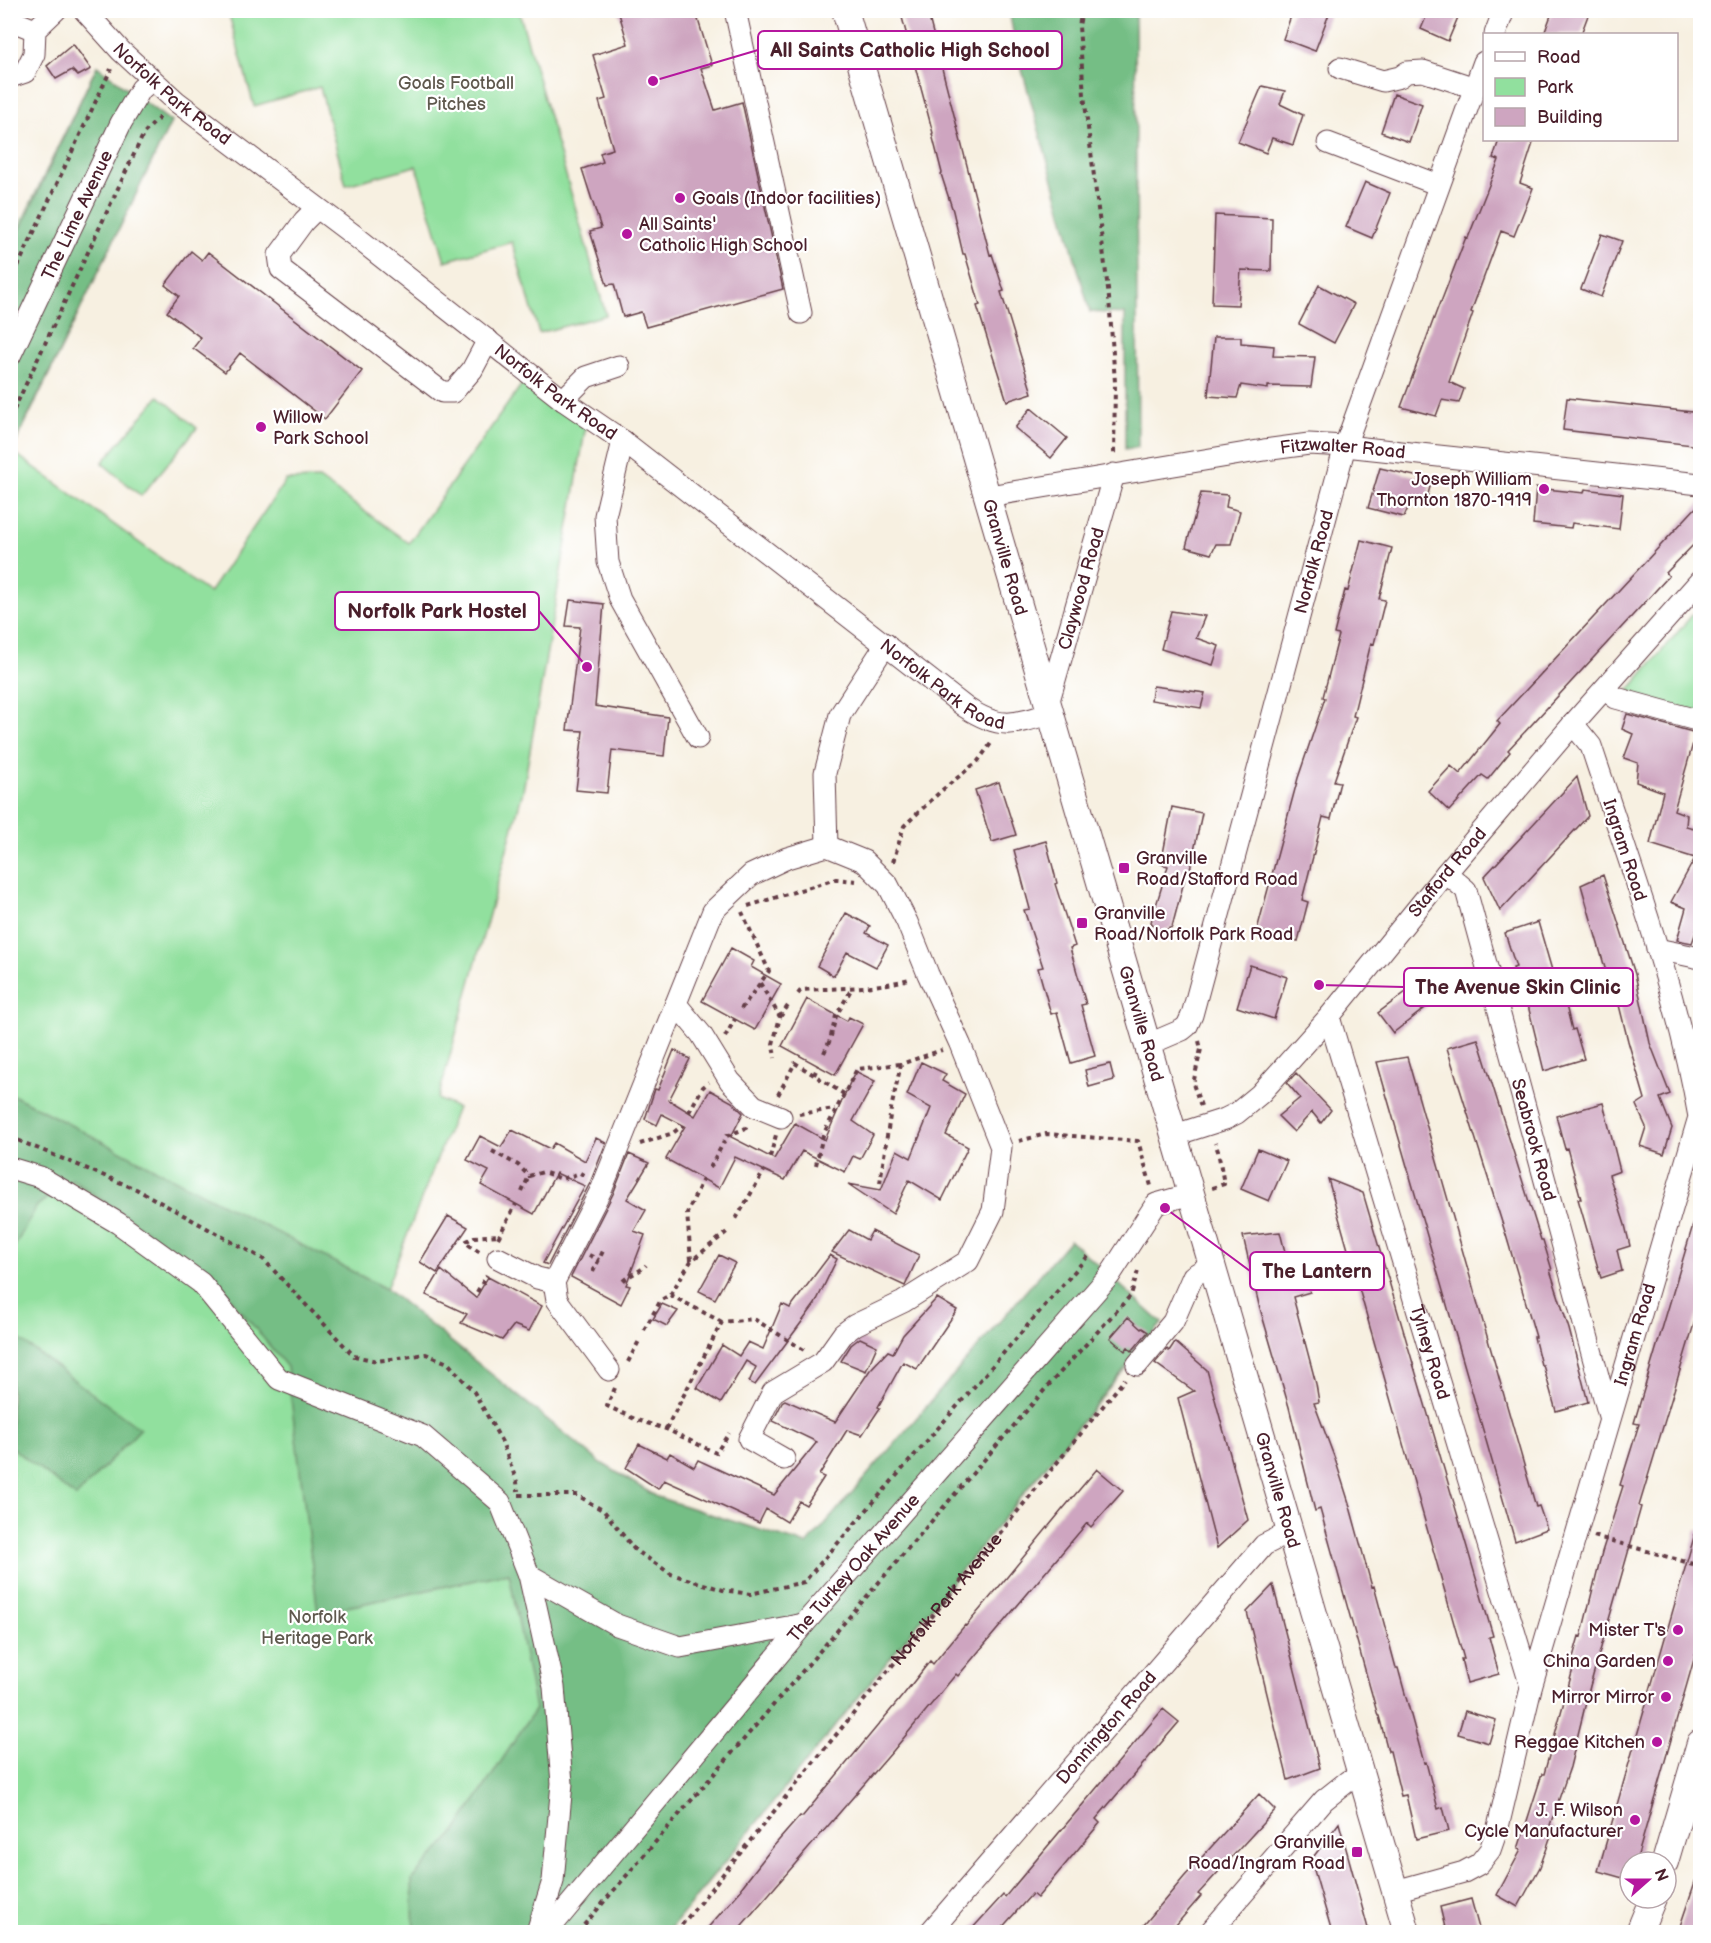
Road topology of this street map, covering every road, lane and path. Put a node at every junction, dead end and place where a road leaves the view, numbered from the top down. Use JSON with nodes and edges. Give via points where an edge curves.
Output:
{"nodes":[{"id":1,"x":56,"y":10,"type":"edge"},
{"id":2,"x":84,"y":10,"type":"edge"},
{"id":3,"x":735,"y":10,"type":"edge"},
{"id":4,"x":845,"y":10,"type":"edge"},
{"id":5,"x":1082,"y":10,"type":"edge"},
{"id":6,"x":1504,"y":10,"type":"edge"},
{"id":7,"x":10,"y":24,"type":"edge"},
{"id":8,"x":35,"y":30,"type":"junction"},
{"id":9,"x":1495,"y":33,"type":"edge"},
{"id":10,"x":121,"y":51,"type":"junction"},
{"id":11,"x":1483,"y":67,"type":"edge"},
{"id":12,"x":1340,"y":68,"type":"dead end"},
{"id":13,"x":10,"y":77,"type":"edge"},
{"id":14,"x":152,"y":80,"type":"junction"},
{"id":15,"x":1475,"y":88,"type":"junction"},
{"id":16,"x":177,"y":102,"type":"junction"},
{"id":17,"x":1328,"y":143,"type":"dead end"},
{"id":18,"x":1438,"y":185,"type":"junction"},
{"id":19,"x":316,"y":208,"type":"junction"},
{"id":20,"x":10,"y":283,"type":"edge"},
{"id":21,"x":801,"y":313,"type":"dead end"},
{"id":22,"x":488,"y":340,"type":"junction"},
{"id":23,"x":10,"y":356,"type":"edge"},
{"id":24,"x":619,"y":366,"type":"dead end"},
{"id":25,"x":563,"y":400,"type":"junction"},
{"id":26,"x":10,"y":418,"type":"edge"},
{"id":27,"x":623,"y":441,"type":"junction"},
{"id":28,"x":1345,"y":446,"type":"junction"},
{"id":29,"x":1114,"y":474,"type":"junction"},
{"id":30,"x":1701,"y":484,"type":"edge"},
{"id":31,"x":988,"y":496,"type":"junction"},
{"id":32,"x":1701,"y":581,"type":"edge"},
{"id":33,"x":886,"y":644,"type":"junction"},
{"id":34,"x":1605,"y":689,"type":"junction"},
{"id":35,"x":1049,"y":709,"type":"junction"},
{"id":36,"x":1701,"y":722,"type":"edge"},
{"id":37,"x":1573,"y":724,"type":"junction"},
{"id":38,"x":1005,"y":725,"type":"junction"},
{"id":39,"x":698,"y":738,"type":"dead end"},
{"id":40,"x":827,"y":846,"type":"junction"},
{"id":41,"x":1446,"y":873,"type":"junction"},
{"id":42,"x":888,"y":885,"type":"junction"},
{"id":43,"x":1657,"y":949,"type":"junction"},
{"id":44,"x":1701,"y":958,"type":"edge"},
{"id":45,"x":928,"y":974,"type":"junction"},
{"id":46,"x":760,"y":983,"type":"junction"},
{"id":47,"x":852,"y":988,"type":"junction"},
{"id":48,"x":798,"y":994,"type":"dead end"},
{"id":49,"x":790,"y":1003,"type":"dead end"},
{"id":50,"x":676,"y":1004,"type":"junction"},
{"id":51,"x":741,"y":1009,"type":"dead end"},
{"id":52,"x":1192,"y":1015,"type":"junction"},
{"id":53,"x":780,"y":1017,"type":"junction"},
{"id":54,"x":1329,"y":1017,"type":"junction"},
{"id":55,"x":960,"y":1044,"type":"junction"},
{"id":56,"x":1147,"y":1045,"type":"junction"},
{"id":57,"x":824,"y":1053,"type":"dead end"},
{"id":58,"x":775,"y":1058,"type":"dead end"},
{"id":59,"x":901,"y":1064,"type":"junction"},
{"id":60,"x":818,"y":1066,"type":"dead end"},
{"id":61,"x":724,"y":1071,"type":"junction"},
{"id":62,"x":814,"y":1075,"type":"junction"},
{"id":63,"x":778,"y":1083,"type":"dead end"},
{"id":64,"x":778,"y":1093,"type":"junction"},
{"id":65,"x":844,"y":1094,"type":"junction"},
{"id":66,"x":754,"y":1106,"type":"junction"},
{"id":67,"x":835,"y":1109,"type":"junction"},
{"id":68,"x":689,"y":1112,"type":"dead end"},
{"id":69,"x":781,"y":1117,"type":"junction"},
{"id":70,"x":683,"y":1125,"type":"dead end"},
{"id":71,"x":1207,"y":1125,"type":"junction"},
{"id":72,"x":1175,"y":1136,"type":"junction"},
{"id":73,"x":10,"y":1137,"type":"edge"},
{"id":74,"x":1001,"y":1146,"type":"junction"},
{"id":75,"x":492,"y":1151,"type":"dead end"},
{"id":76,"x":616,"y":1153,"type":"junction"},
{"id":77,"x":816,"y":1165,"type":"dead end"},
{"id":78,"x":10,"y":1168,"type":"edge"},
{"id":79,"x":710,"y":1168,"type":"dead end"},
{"id":80,"x":764,"y":1171,"type":"dead end"},
{"id":81,"x":529,"y":1176,"type":"junction"},
{"id":82,"x":703,"y":1179,"type":"dead end"},
{"id":83,"x":880,"y":1183,"type":"dead end"},
{"id":84,"x":1224,"y":1184,"type":"dead end"},
{"id":85,"x":602,"y":1188,"type":"junction"},
{"id":86,"x":522,"y":1192,"type":"dead end"},
{"id":87,"x":1191,"y":1194,"type":"junction"},
{"id":88,"x":1156,"y":1204,"type":"junction"},
{"id":89,"x":736,"y":1219,"type":"dead end"},
{"id":90,"x":728,"y":1231,"type":"dead end"},
{"id":91,"x":604,"y":1249,"type":"dead end"},
{"id":92,"x":1088,"y":1256,"type":"dead end"},
{"id":93,"x":498,"y":1258,"type":"dead end"},
{"id":94,"x":691,"y":1261,"type":"junction"},
{"id":95,"x":646,"y":1265,"type":"dead end"},
{"id":96,"x":1211,"y":1265,"type":"junction"},
{"id":97,"x":593,"y":1272,"type":"dead end"},
{"id":98,"x":623,"y":1281,"type":"dead end"},
{"id":99,"x":554,"y":1282,"type":"junction"},
{"id":100,"x":670,"y":1295,"type":"junction"},
{"id":101,"x":1131,"y":1295,"type":"dead end"},
{"id":102,"x":722,"y":1322,"type":"junction"},
{"id":103,"x":644,"y":1330,"type":"dead end"},
{"id":104,"x":640,"y":1339,"type":"dead end"},
{"id":105,"x":823,"y":1362,"type":"junction"},
{"id":106,"x":1137,"y":1365,"type":"joint"},
{"id":107,"x":618,"y":1372,"type":"junction"},
{"id":108,"x":1610,"y":1416,"type":"junction"},
{"id":109,"x":666,"y":1429,"type":"junction"},
{"id":110,"x":749,"y":1438,"type":"junction"},
{"id":111,"x":784,"y":1458,"type":"dead end"},
{"id":112,"x":518,"y":1495,"type":"junction"},
{"id":113,"x":520,"y":1506,"type":"dead end"},
{"id":114,"x":1576,"y":1531,"type":"junction"},
{"id":115,"x":1290,"y":1532,"type":"junction"},
{"id":116,"x":1701,"y":1566,"type":"edge"},
{"id":117,"x":529,"y":1575,"type":"junction"},
{"id":118,"x":804,"y":1624,"type":"junction"},
{"id":119,"x":1531,"y":1688,"type":"junction"},
{"id":120,"x":1701,"y":1743,"type":"edge"},
{"id":121,"x":1361,"y":1776,"type":"junction"},
{"id":122,"x":1669,"y":1850,"type":"edge"},
{"id":123,"x":1395,"y":1891,"type":"junction"},
{"id":124,"x":1648,"y":1910,"type":"edge"},
{"id":125,"x":537,"y":1932,"type":"edge"},
{"id":126,"x":547,"y":1932,"type":"edge"},
{"id":127,"x":578,"y":1932,"type":"edge"},
{"id":128,"x":676,"y":1932,"type":"edge"},
{"id":129,"x":930,"y":1932,"type":"edge"},
{"id":130,"x":1210,"y":1932,"type":"edge"},
{"id":131,"x":1407,"y":1932,"type":"edge"},
{"id":132,"x":1639,"y":1932,"type":"edge"}],
"edges":[{"from":1,"to":8,"type":"street"},
{"from":2,"to":10,"type":"street","name":"Norfolk Park Road"},
{"from":3,"to":21,"type":"street"},
{"from":4,"to":31,"type":"main road","name":"Granville Road"},
{"from":5,"to":29,"type":"path","via":[[1079,26],[1084,95],[1109,298],[1115,382]]},
{"from":6,"to":9,"type":"street"},
{"from":7,"to":8,"type":"street"},
{"from":8,"to":13,"type":"street","via":[[34,54],[25,72]]},
{"from":10,"to":14,"type":"street","name":"Norfolk Park Road"},
{"from":10,"to":20,"type":"path"},
{"from":11,"to":15,"type":"street","name":"Norfolk Road"},
{"from":12,"to":15,"type":"street","via":[[1383,81],[1423,71]]},
{"from":14,"to":16,"type":"street","name":"Norfolk Park Road"},
{"from":14,"to":23,"type":"street","name":"The Lime Avenue","via":[[141,89],[121,123]]},
{"from":15,"to":18,"type":"street","name":"Norfolk Road"},
{"from":16,"to":19,"type":"street","name":"Norfolk Park Road"},
{"from":16,"to":26,"type":"path","via":[[144,133]]},
{"from":17,"to":18,"type":"street"},
{"from":18,"to":28,"type":"street","name":"Norfolk Road"},
{"from":19,"to":22,"type":"street","name":"Norfolk Park Road"},
{"from":19,"to":22,"type":"street","via":[[279,255],[281,269],[442,392],[453,392],[472,370]]},
{"from":22,"to":25,"type":"street","name":"Norfolk Park Road"},
{"from":24,"to":25,"type":"street","via":[[586,376]]},
{"from":25,"to":27,"type":"street","name":"Norfolk Park Road"},
{"from":27,"to":33,"type":"street","name":"Norfolk Park Road"},
{"from":27,"to":39,"type":"street","via":[[605,516],[608,562],[620,599]]},
{"from":28,"to":29,"type":"street","name":"Fitzwalter Road","via":[[1309,444]]},
{"from":28,"to":30,"type":"street","name":"Fitzwalter Road"},
{"from":28,"to":52,"type":"street","name":"Norfolk Road"},
{"from":29,"to":31,"type":"street","name":"Fitzwalter Road"},
{"from":29,"to":35,"type":"street","name":"Claywood Road"},
{"from":31,"to":35,"type":"main road","name":"Granville Road"},
{"from":32,"to":34,"type":"street","name":"Stafford Road"},
{"from":33,"to":38,"type":"street","name":"Norfolk Park Road","via":[[965,707]]},
{"from":33,"to":40,"type":"street","via":[[840,715],[825,773]]},
{"from":34,"to":36,"type":"street","via":[[1616,698]]},
{"from":34,"to":37,"type":"street","name":"Stafford Road"},
{"from":35,"to":38,"type":"street","name":"Norfolk Park Road","via":[[1020,723]]},
{"from":35,"to":56,"type":"main road","name":"Granville Road"},
{"from":37,"to":41,"type":"street","name":"Stafford Road"},
{"from":37,"to":43,"type":"street","name":"Ingram Road","via":[[1591,746]]},
{"from":38,"to":42,"type":"path","via":[[978,761],[904,826]]},
{"from":40,"to":42,"type":"street","via":[[864,861]]},
{"from":40,"to":50,"type":"street","via":[[787,858],[751,875],[713,911]]},
{"from":41,"to":54,"type":"street","name":"Stafford Road"},
{"from":41,"to":108,"type":"street","name":"Seabrook Road","via":[[1466,890]]},
{"from":42,"to":45,"type":"street"},
{"from":42,"to":46,"type":"path","via":[[836,879],[740,909],[769,971]]},
{"from":43,"to":44,"type":"street"},
{"from":43,"to":108,"type":"street","name":"Ingram Road","via":[[1690,1066],[1699,1117]]},
{"from":45,"to":47,"type":"path"},
{"from":45,"to":55,"type":"street"},
{"from":46,"to":51,"type":"path"},
{"from":46,"to":53,"type":"path"},
{"from":47,"to":48,"type":"path","via":[[801,990]]},
{"from":47,"to":57,"type":"path","via":[[836,1016]]},
{"from":49,"to":53,"type":"path"},
{"from":50,"to":61,"type":"street"},
{"from":50,"to":76,"type":"street"},
{"from":52,"to":56,"type":"street","via":[[1182,1030]]},
{"from":52,"to":71,"type":"path","via":[[1201,1049],[1193,1084]]},
{"from":53,"to":58,"type":"path","via":[[773,1044]]},
{"from":54,"to":71,"type":"street","name":"Stafford Road","via":[[1248,1106]]},
{"from":54,"to":119,"type":"street","name":"Tylney Road"},
{"from":55,"to":59,"type":"path"},
{"from":55,"to":74,"type":"street"},
{"from":56,"to":72,"type":"main road","name":"Granville Road"},
{"from":59,"to":65,"type":"path","via":[[857,1070]]},
{"from":59,"to":83,"type":"path"},
{"from":60,"to":62,"type":"path"},
{"from":61,"to":66,"type":"street"},
{"from":61,"to":68,"type":"path","via":[[703,1087]]},
{"from":62,"to":64,"type":"path","via":[[795,1063]]},
{"from":62,"to":65,"type":"path"},
{"from":63,"to":64,"type":"path"},
{"from":64,"to":69,"type":"path"},
{"from":65,"to":67,"type":"path"},
{"from":66,"to":69,"type":"street"},
{"from":66,"to":79,"type":"path","via":[[746,1128],[727,1136]]},
{"from":67,"to":69,"type":"path"},
{"from":67,"to":77,"type":"path","via":[[823,1135]]},
{"from":70,"to":76,"type":"path","via":[[673,1133]]},
{"from":71,"to":72,"type":"street","name":"Stafford Road"},
{"from":71,"to":84,"type":"path","via":[[1218,1151]]},
{"from":72,"to":87,"type":"main road","name":"Granville Road"},
{"from":73,"to":112,"type":"path","via":[[136,1189],[263,1259],[354,1356],[377,1361],[426,1354],[448,1363],[474,1392],[502,1442]]},
{"from":74,"to":88,"type":"path","via":[[1046,1134],[1137,1141]]},
{"from":74,"to":105,"type":"street","via":[[993,1211],[968,1261],[903,1302],[855,1325],[843,1334]]},
{"from":75,"to":81,"type":"path"},
{"from":76,"to":85,"type":"street"},
{"from":78,"to":117,"type":"street","via":[[40,1177],[118,1223],[201,1283],[279,1379],[423,1436],[500,1502]]},
{"from":80,"to":89,"type":"path"},
{"from":81,"to":85,"type":"path","via":[[543,1172],[562,1179],[580,1173]]},
{"from":81,"to":86,"type":"path"},
{"from":82,"to":94,"type":"path","via":[[687,1213]]},
{"from":85,"to":99,"type":"street"},
{"from":87,"to":88,"type":"street"},
{"from":87,"to":96,"type":"main road","name":"Granville Road"},
{"from":88,"to":118,"type":"street","name":"The Turkey Oak Avenue","via":[[1110,1275]]},
{"from":90,"to":94,"type":"path"},
{"from":91,"to":97,"type":"path"},
{"from":92,"to":112,"type":"path","via":[[804,1582],[750,1594],[713,1587],[662,1568],[634,1549],[604,1511],[577,1495]]},
{"from":93,"to":99,"type":"street","via":[[537,1278]]},
{"from":94,"to":100,"type":"path"},
{"from":95,"to":98,"type":"path"},
{"from":96,"to":106,"type":"street","via":[[1193,1276],[1173,1322]]},
{"from":96,"to":115,"type":"main road","name":"Granville Road"},
{"from":99,"to":107,"type":"street","via":[[557,1300]]},
{"from":100,"to":102,"type":"path"},
{"from":100,"to":103,"type":"path","via":[[661,1300]]},
{"from":101,"to":127,"type":"path","via":[[1047,1387]]},
{"from":102,"to":105,"type":"path","via":[[754,1319]]},
{"from":102,"to":109,"type":"path"},
{"from":104,"to":107,"type":"path"},
{"from":105,"to":110,"type":"street","via":[[773,1392]]},
{"from":106,"to":128,"type":"path","name":"Norfolk Park Avenue"},
{"from":107,"to":109,"type":"path","via":[[607,1406]]},
{"from":108,"to":114,"type":"street","name":"Ingram Road"},
{"from":109,"to":110,"type":"path","via":[[716,1453],[731,1430]]},
{"from":110,"to":111,"type":"street"},
{"from":112,"to":113,"type":"path"},
{"from":114,"to":116,"type":"path"},
{"from":114,"to":119,"type":"street","name":"Ingram Road"},
{"from":115,"to":121,"type":"main road","name":"Granville Road"},
{"from":115,"to":129,"type":"street","name":"Donnington Road","via":[[1264,1545],[1252,1558]]},
{"from":117,"to":118,"type":"street","via":[[617,1625],[680,1647]]},
{"from":117,"to":125,"type":"street","via":[[554,1687],[562,1783],[553,1881]]},
{"from":118,"to":126,"type":"street","name":"The Turkey Oak Avenue"},
{"from":119,"to":123,"type":"street","name":"Ingram Road","via":[[1490,1850],[1479,1864],[1464,1872]]},
{"from":120,"to":122,"type":"main road"},
{"from":121,"to":123,"type":"main road","name":"Granville Road"},
{"from":121,"to":130,"type":"street","via":[[1324,1800]]},
{"from":123,"to":131,"type":"main road","name":"Granville Road"},
{"from":124,"to":132,"type":"main road"}]}
